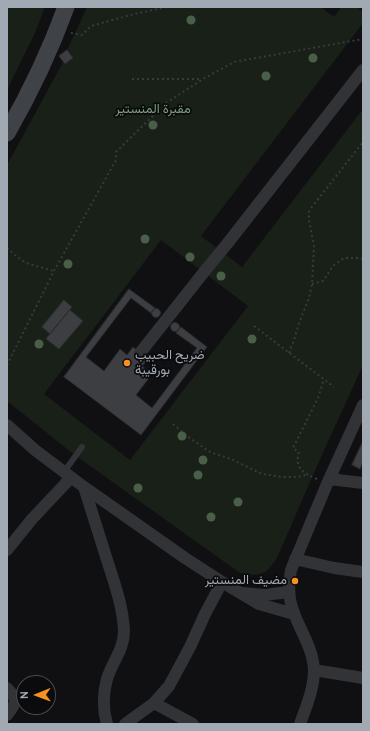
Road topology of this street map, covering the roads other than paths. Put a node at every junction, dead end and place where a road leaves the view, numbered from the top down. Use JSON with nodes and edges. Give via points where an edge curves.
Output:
{"nodes":[{"id":1,"x":66,"y":7,"type":"edge"},
{"id":2,"x":363,"y":70,"type":"edge"},
{"id":3,"x":7,"y":133,"type":"edge"},
{"id":4,"x":140,"y":353,"type":"dead end"},
{"id":5,"x":363,"y":405,"type":"edge"},
{"id":6,"x":7,"y":426,"type":"edge"},
{"id":7,"x":82,"y":447,"type":"dead end"},
{"id":8,"x":68,"y":475,"type":"junction"},
{"id":9,"x":329,"y":479,"type":"junction"},
{"id":10,"x":363,"y":483,"type":"edge"},
{"id":11,"x":84,"y":487,"type":"junction"},
{"id":12,"x":7,"y":550,"type":"edge"},
{"id":13,"x":295,"y":560,"type":"junction"},
{"id":14,"x":363,"y":572,"type":"edge"},
{"id":15,"x":222,"y":582,"type":"junction"},
{"id":16,"x":289,"y":592,"type":"junction"},
{"id":17,"x":240,"y":593,"type":"junction"},
{"id":18,"x":294,"y":614,"type":"junction"},
{"id":19,"x":314,"y":670,"type":"junction"},
{"id":20,"x":363,"y":678,"type":"edge"},
{"id":21,"x":7,"y":688,"type":"edge"},
{"id":22,"x":154,"y":703,"type":"junction"},
{"id":23,"x":7,"y":715,"type":"edge"},
{"id":24,"x":107,"y":724,"type":"edge"},
{"id":25,"x":125,"y":724,"type":"edge"},
{"id":26,"x":192,"y":724,"type":"edge"},
{"id":27,"x":300,"y":724,"type":"edge"}],
"edges":[{"from":1,"to":3,"type":"main road","via":[[34,83]]},
{"from":2,"to":4,"type":"street"},
{"from":5,"to":9,"type":"street"},
{"from":6,"to":8,"type":"street"},
{"from":7,"to":8,"type":"lane"},
{"from":8,"to":11,"type":"street"},
{"from":8,"to":12,"type":"street","via":[[66,484],[32,519]]},
{"from":9,"to":10,"type":"street"},
{"from":9,"to":13,"type":"street"},
{"from":11,"to":15,"type":"street"},
{"from":11,"to":24,"type":"street","via":[[117,590],[123,617],[123,642],[107,679],[104,697]]},
{"from":13,"to":14,"type":"street"},
{"from":13,"to":16,"type":"street","via":[[291,570]]},
{"from":15,"to":17,"type":"street"},
{"from":15,"to":22,"type":"street","via":[[169,686]]},
{"from":16,"to":17,"type":"street"},
{"from":16,"to":18,"type":"street"},
{"from":17,"to":18,"type":"street","via":[[259,604]]},
{"from":18,"to":19,"type":"street","via":[[310,650]]},
{"from":19,"to":20,"type":"street"},
{"from":19,"to":27,"type":"street","via":[[309,699]]},
{"from":21,"to":23,"type":"street","via":[[15,698],[14,705]]},
{"from":22,"to":25,"type":"street"},
{"from":22,"to":26,"type":"street"}]}
